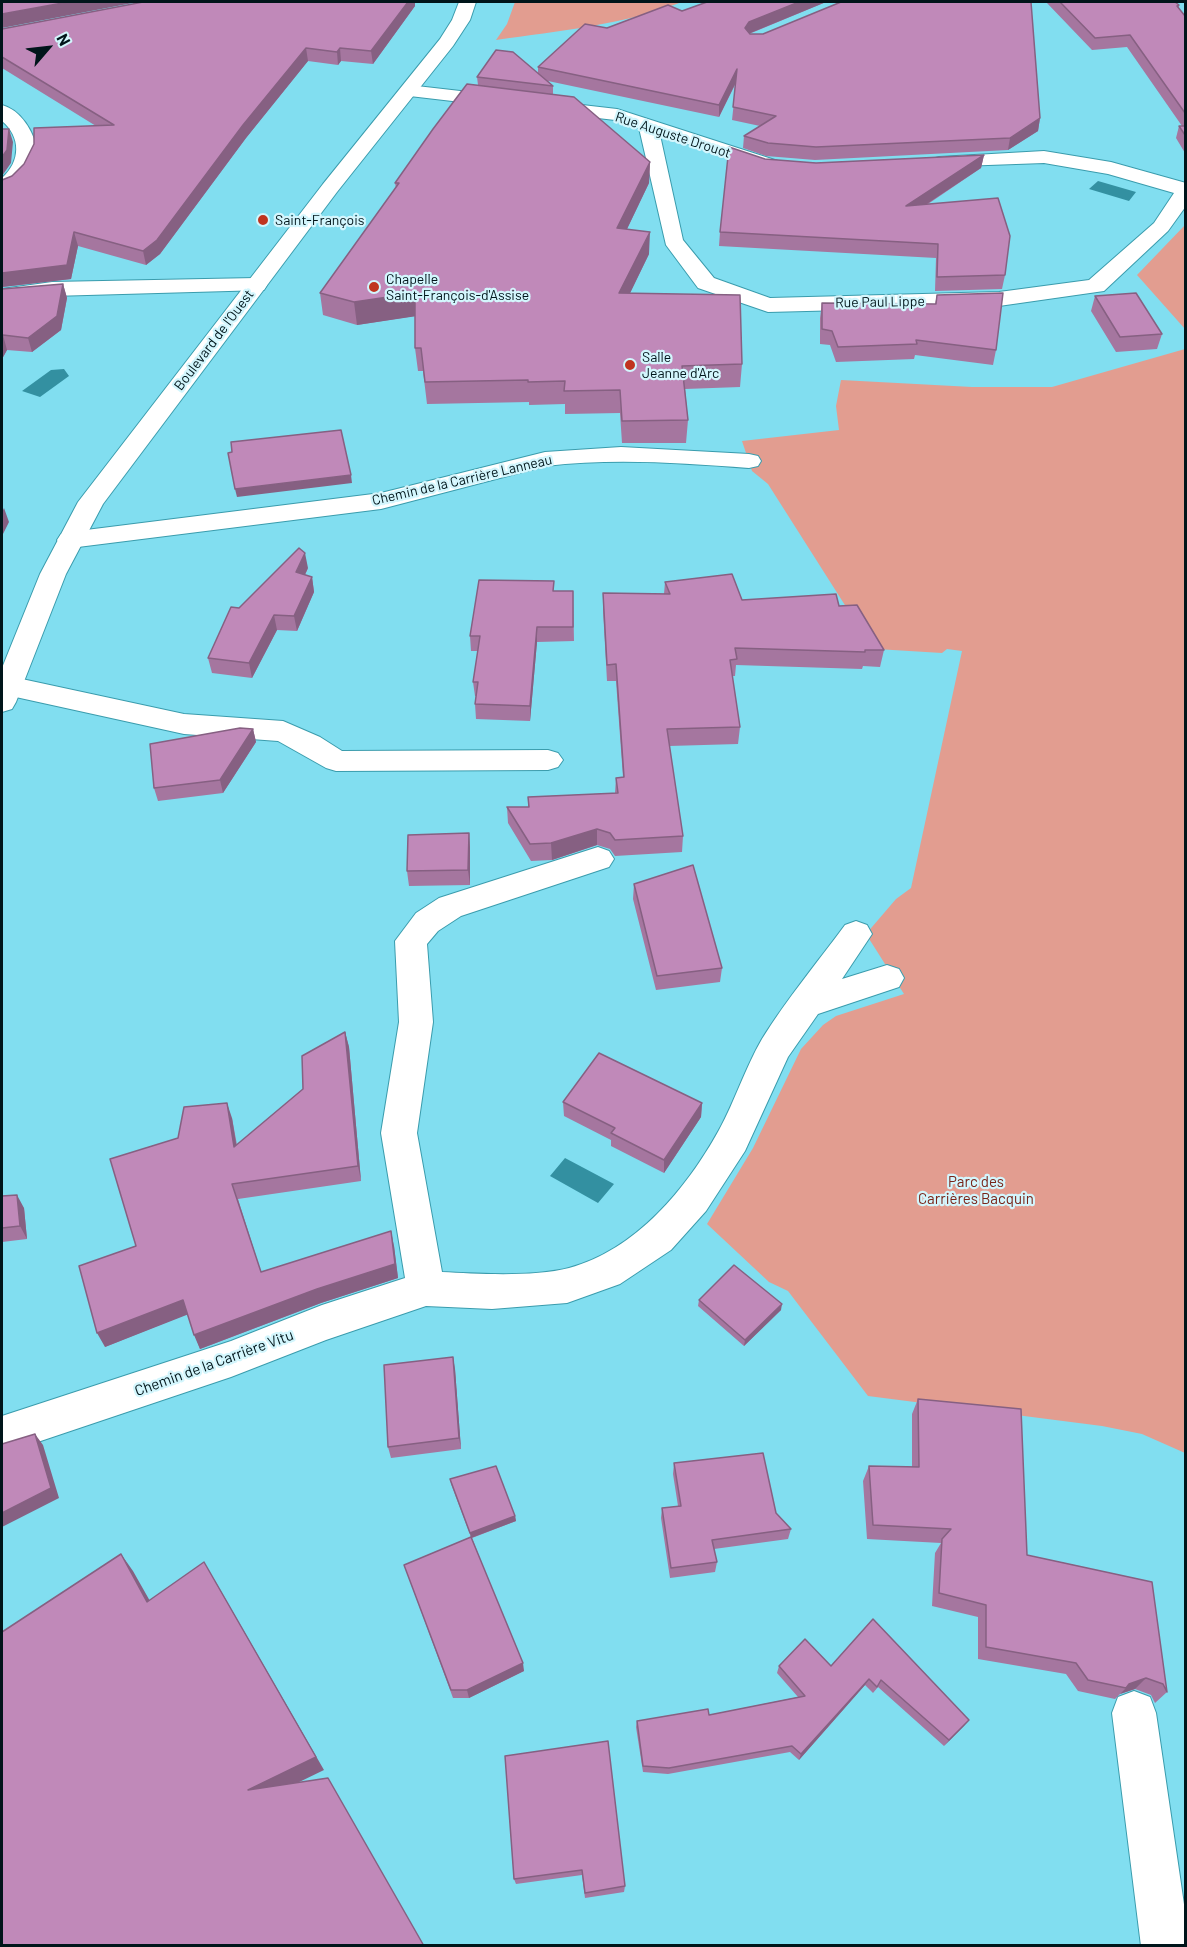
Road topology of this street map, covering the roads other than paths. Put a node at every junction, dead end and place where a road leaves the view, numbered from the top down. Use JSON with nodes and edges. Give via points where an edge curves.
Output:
{"nodes":[{"id":1,"x":467,"y":2,"type":"edge"},
{"id":2,"x":408,"y":91,"type":"junction"},
{"id":3,"x":2,"y":111,"type":"edge"},
{"id":4,"x":648,"y":126,"type":"junction"},
{"id":5,"x":914,"y":164,"type":"edge"},
{"id":6,"x":795,"y":167,"type":"edge"},
{"id":7,"x":2,"y":188,"type":"edge"},
{"id":8,"x":1185,"y":190,"type":"edge"},
{"id":9,"x":256,"y":285,"type":"junction"},
{"id":10,"x":2,"y":295,"type":"edge"},
{"id":11,"x":749,"y":460,"type":"dead end"},
{"id":12,"x":70,"y":540,"type":"junction"},
{"id":13,"x":5,"y":694,"type":"edge"},
{"id":14,"x":548,"y":760,"type":"dead end"},
{"id":15,"x":598,"y":859,"type":"dead end"},
{"id":16,"x":856,"y":934,"type":"dead end"},
{"id":17,"x":887,"y":978,"type":"dead end"},
{"id":18,"x":806,"y":1004,"type":"junction"},
{"id":19,"x":426,"y":1289,"type":"junction"},
{"id":20,"x":2,"y":1436,"type":"edge"},
{"id":21,"x":1134,"y":1713,"type":"edge"},
{"id":22,"x":1165,"y":1946,"type":"edge"}],
"edges":[{"from":1,"to":2,"type":"street","name":"Boulevard de l'Ouest","via":[[447,42]]},
{"from":2,"to":4,"type":"street","name":"Rue Auguste Drouot","via":[[617,116]]},
{"from":2,"to":9,"type":"street","name":"Boulevard de l'Ouest"},
{"from":3,"to":7,"type":"street","via":[[23,133],[27,157],[22,168]]},
{"from":4,"to":6,"type":"street","name":"Rue Auguste Drouot","via":[[764,164]]},
{"from":4,"to":8,"type":"street","name":"Rue Paul Lippe","via":[[673,241],[706,283],[768,305],[999,299],[1096,286],[1161,227]]},
{"from":5,"to":8,"type":"street","via":[[1044,157],[1110,168]]},
{"from":9,"to":10,"type":"street","via":[[52,289]]},
{"from":9,"to":12,"type":"street","name":"Boulevard de l'Ouest","via":[[105,483]]},
{"from":11,"to":12,"type":"street","name":"Chemin de la Carrière Lanneau","via":[[573,455],[381,501]]},
{"from":12,"to":13,"type":"street","name":"Boulevard de l'Ouest"},
{"from":13,"to":14,"type":"street","via":[[184,724],[283,731],[336,761]]},
{"from":15,"to":19,"type":"street","via":[[450,907],[427,922],[411,941],[416,1022],[399,1133]]},
{"from":16,"to":18,"type":"street","name":"Chemin de la Carrière Vitu"},
{"from":17,"to":18,"type":"street"},
{"from":18,"to":19,"type":"street","name":"Chemin de la Carrière Vitu","via":[[774,1049],[732,1140],[693,1200],[658,1238],[607,1272],[567,1286],[492,1292]]},
{"from":19,"to":20,"type":"street","name":"Chemin de la Carrière Vitu"},
{"from":21,"to":22,"type":"street"}]}
